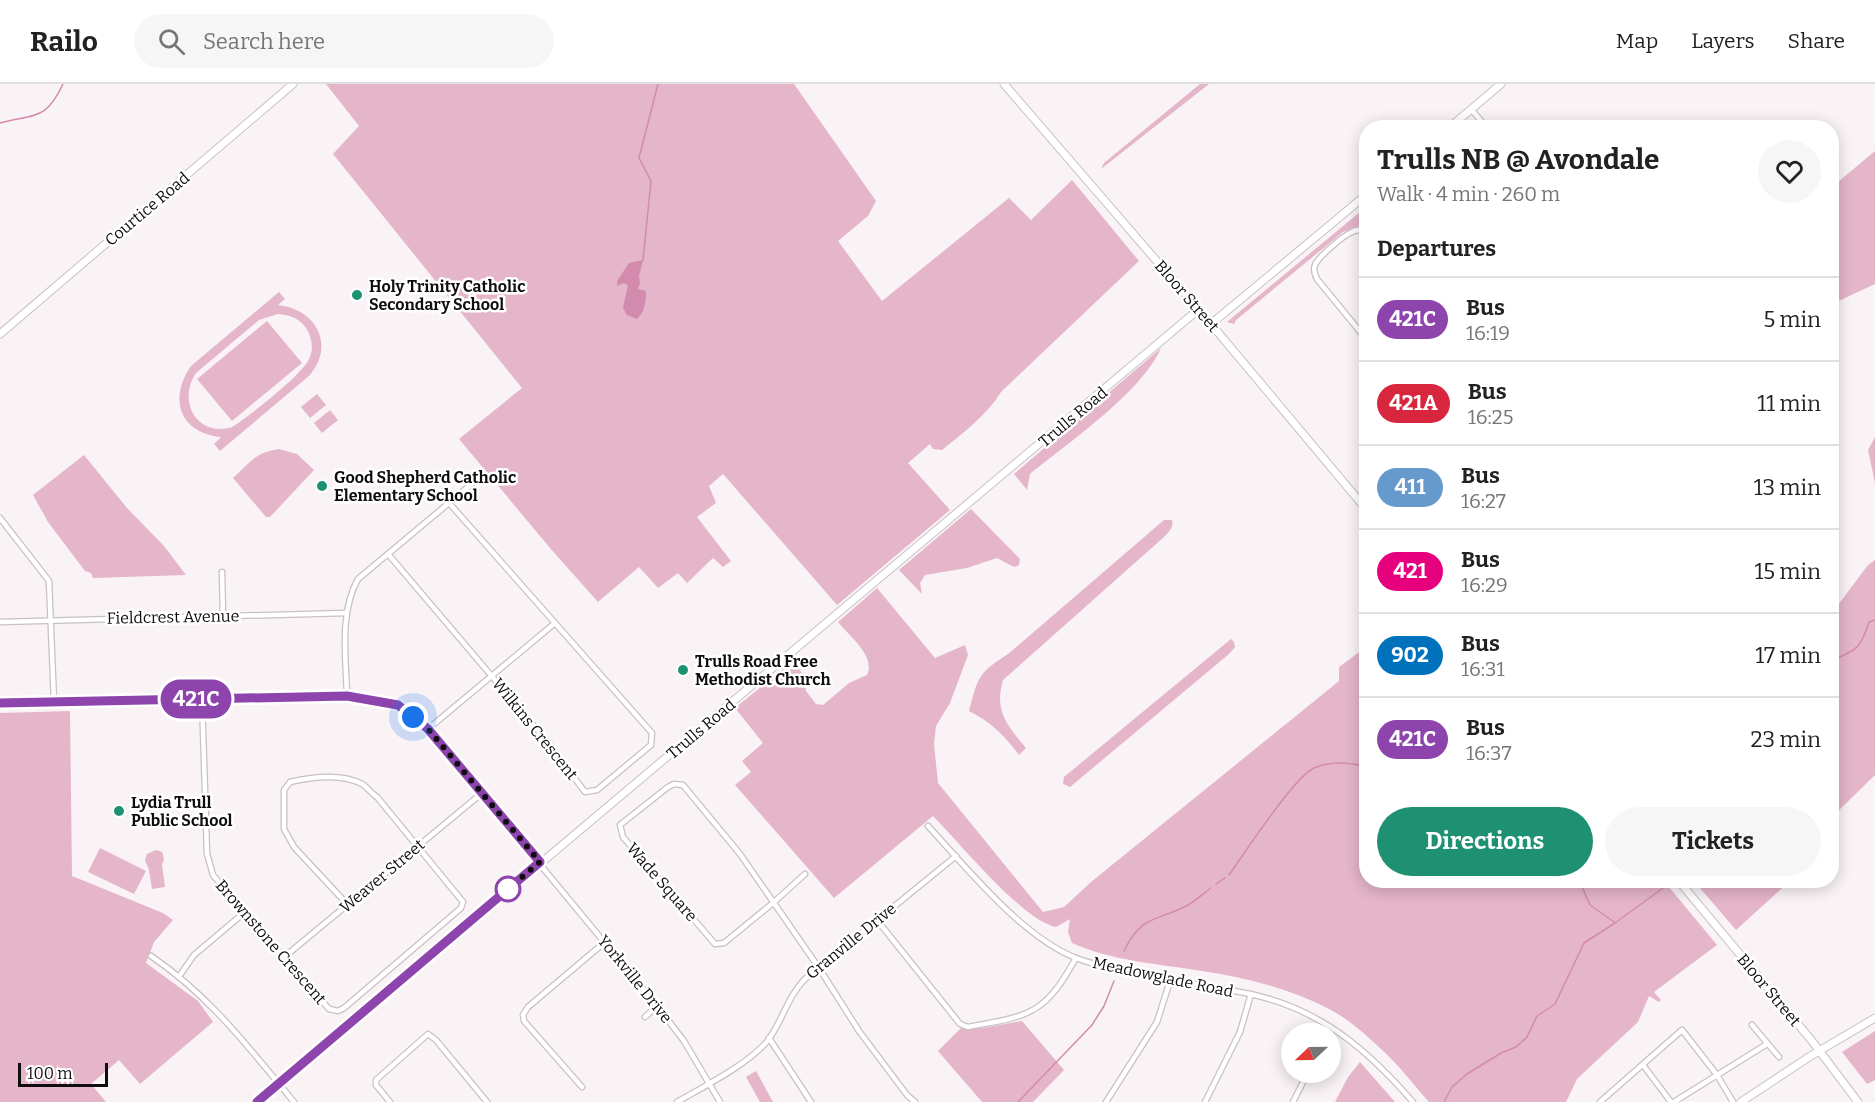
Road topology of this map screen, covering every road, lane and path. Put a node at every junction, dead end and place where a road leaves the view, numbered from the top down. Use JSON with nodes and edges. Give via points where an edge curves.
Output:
{"nodes":[{"id":1,"x":293,"y":84,"type":"edge"},
{"id":2,"x":1004,"y":84,"type":"edge"},
{"id":3,"x":1502,"y":84,"type":"edge"},
{"id":4,"x":1471,"y":109,"type":"junction"},
{"id":5,"x":1458,"y":120,"type":"edge"},
{"id":6,"x":1480,"y":120,"type":"edge"},
{"id":7,"x":1359,"y":201,"type":"edge"},
{"id":8,"x":1359,"y":229,"type":"edge"},
{"id":9,"x":1199,"y":309,"type":"junction"},
{"id":10,"x":1211,"y":324,"type":"junction"},
{"id":11,"x":1359,"y":330,"type":"edge"},
{"id":12,"x":0,"y":334,"type":"edge"},
{"id":13,"x":480,"y":477,"type":"dead end"},
{"id":14,"x":1359,"y":501,"type":"edge"},
{"id":15,"x":450,"y":504,"type":"junction"},
{"id":16,"x":0,"y":518,"type":"edge"},
{"id":17,"x":388,"y":554,"type":"junction"},
{"id":18,"x":222,"y":572,"type":"dead end"},
{"id":19,"x":346,"y":613,"type":"junction"},
{"id":20,"x":223,"y":616,"type":"junction"},
{"id":21,"x":51,"y":620,"type":"junction"},
{"id":22,"x":0,"y":622,"type":"edge"},
{"id":23,"x":555,"y":623,"type":"junction"},
{"id":24,"x":492,"y":675,"type":"junction"},
{"id":25,"x":347,"y":696,"type":"junction"},
{"id":26,"x":202,"y":699,"type":"junction"},
{"id":27,"x":54,"y":702,"type":"junction"},
{"id":28,"x":0,"y":703,"type":"edge"},
{"id":29,"x":428,"y":729,"type":"junction"},
{"id":30,"x":481,"y":794,"type":"junction"},
{"id":31,"x":928,"y":826,"type":"dead end"},
{"id":32,"x":417,"y":846,"type":"junction"},
{"id":33,"x":956,"y":856,"type":"junction"},
{"id":34,"x":540,"y":862,"type":"junction"},
{"id":35,"x":805,"y":874,"type":"dead end"},
{"id":36,"x":1685,"y":888,"type":"edge"},
{"id":37,"x":773,"y":903,"type":"junction"},
{"id":38,"x":347,"y":904,"type":"junction"},
{"id":39,"x":245,"y":912,"type":"junction"},
{"id":40,"x":877,"y":920,"type":"junction"},
{"id":41,"x":605,"y":942,"type":"junction"},
{"id":42,"x":151,"y":956,"type":"dead end"},
{"id":43,"x":283,"y":958,"type":"junction"},
{"id":44,"x":1076,"y":958,"type":"junction"},
{"id":45,"x":819,"y":968,"type":"junction"},
{"id":46,"x":180,"y":975,"type":"junction"},
{"id":47,"x":1170,"y":981,"type":"junction"},
{"id":48,"x":1251,"y":994,"type":"junction"},
{"id":49,"x":657,"y":1006,"type":"junction"},
{"id":50,"x":645,"y":1017,"type":"dead end"},
{"id":51,"x":1875,"y":1018,"type":"edge"},
{"id":52,"x":1325,"y":1023,"type":"edge"},
{"id":53,"x":1752,"y":1025,"type":"dead end"},
{"id":54,"x":1341,"y":1033,"type":"edge"},
{"id":55,"x":769,"y":1038,"type":"junction"},
{"id":56,"x":1767,"y":1044,"type":"junction"},
{"id":57,"x":1820,"y":1051,"type":"junction"},
{"id":58,"x":1779,"y":1057,"type":"dead end"},
{"id":59,"x":1643,"y":1065,"type":"junction"},
{"id":60,"x":1718,"y":1075,"type":"junction"},
{"id":61,"x":278,"y":1083,"type":"junction"},
{"id":62,"x":710,"y":1083,"type":"junction"},
{"id":63,"x":1302,"y":1083,"type":"edge"},
{"id":64,"x":582,"y":1087,"type":"dead end"},
{"id":65,"x":257,"y":1102,"type":"edge"},
{"id":66,"x":294,"y":1102,"type":"edge"},
{"id":67,"x":390,"y":1102,"type":"edge"},
{"id":68,"x":487,"y":1102,"type":"edge"},
{"id":69,"x":676,"y":1102,"type":"edge"},
{"id":70,"x":720,"y":1102,"type":"edge"},
{"id":71,"x":811,"y":1102,"type":"edge"},
{"id":72,"x":915,"y":1102,"type":"edge"},
{"id":73,"x":1106,"y":1102,"type":"edge"},
{"id":74,"x":1205,"y":1102,"type":"edge"},
{"id":75,"x":1293,"y":1102,"type":"edge"},
{"id":76,"x":1413,"y":1102,"type":"edge"},
{"id":77,"x":1600,"y":1102,"type":"edge"},
{"id":78,"x":1672,"y":1102,"type":"edge"},
{"id":79,"x":1733,"y":1102,"type":"edge"},
{"id":80,"x":1741,"y":1102,"type":"edge"},
{"id":81,"x":1858,"y":1102,"type":"edge"}],
"edges":[{"from":1,"to":12,"type":"street","name":"Courtice Road"},
{"from":2,"to":9,"type":"street","name":"Bloor Street"},
{"from":3,"to":4,"type":"street"},
{"from":4,"to":5,"type":"street"},
{"from":4,"to":6,"type":"street"},
{"from":7,"to":10,"type":"street"},
{"from":8,"to":11,"type":"street","via":[[1320,258],[1314,271]]},
{"from":9,"to":10,"type":"street","name":"Bloor Street"},
{"from":9,"to":34,"type":"street","name":"Trulls Road"},
{"from":10,"to":14,"type":"street","name":"Bloor Street"},
{"from":13,"to":15,"type":"street"},
{"from":15,"to":17,"type":"street"},
{"from":15,"to":23,"type":"street","name":"Wilkins Crescent"},
{"from":16,"to":21,"type":"street","via":[[49,581]]},
{"from":17,"to":19,"type":"street","via":[[358,579]]},
{"from":17,"to":24,"type":"street","name":"Wilkins Crescent"},
{"from":18,"to":20,"type":"street"},
{"from":19,"to":20,"type":"street","name":"Fieldcrest Avenue"},
{"from":19,"to":25,"type":"street"},
{"from":20,"to":21,"type":"street","name":"Fieldcrest Avenue"},
{"from":21,"to":22,"type":"street","name":"Fieldcrest Avenue"},
{"from":21,"to":27,"type":"street"},
{"from":23,"to":24,"type":"street"},
{"from":23,"to":24,"type":"street","name":"Wilkins Crescent","via":[[652,733],[651,745],[597,790],[585,792]]},
{"from":24,"to":29,"type":"street"},
{"from":25,"to":26,"type":"street","name":"Yorkville Drive"},
{"from":25,"to":29,"type":"street","name":"Yorkville Drive","via":[[398,705]]},
{"from":26,"to":27,"type":"street","name":"Yorkville Drive"},
{"from":26,"to":39,"type":"street","name":"Brownstone Crescent","via":[[207,854],[213,875]]},
{"from":27,"to":28,"type":"street","name":"Yorkville Drive"},
{"from":29,"to":30,"type":"street","name":"Yorkville Drive"},
{"from":30,"to":32,"type":"street","name":"Weaver Street"},
{"from":30,"to":34,"type":"street","name":"Yorkville Drive"},
{"from":31,"to":33,"type":"street","name":"Meadowglade Road"},
{"from":32,"to":38,"type":"street","name":"Weaver Street"},
{"from":32,"to":38,"type":"street","via":[[362,784],[337,778],[290,782],[284,790],[284,829],[294,847]]},
{"from":32,"to":43,"type":"street","name":"Brownstone Crescent","via":[[461,898],[461,908],[344,1008],[329,1009]]},
{"from":33,"to":40,"type":"street","name":"Granville Drive"},
{"from":33,"to":44,"type":"street","name":"Meadowglade Road","via":[[1021,922]]},
{"from":34,"to":41,"type":"street","name":"Yorkville Drive"},
{"from":34,"to":61,"type":"street","name":"Trulls Road"},
{"from":35,"to":37,"type":"street"},
{"from":36,"to":57,"type":"street","name":"Bloor Street"},
{"from":37,"to":37,"type":"street","name":"Wade Square","via":[[740,854],[683,785],[668,787],[620,825],[623,837],[715,944],[724,943]]},
{"from":37,"to":45,"type":"street","name":"Wade Square"},
{"from":38,"to":43,"type":"street","name":"Weaver Street"},
{"from":39,"to":43,"type":"street","name":"Brownstone Crescent"},
{"from":39,"to":46,"type":"street","via":[[194,955]]},
{"from":40,"to":44,"type":"street","via":[[960,1024],[968,1027],[1017,1017],[1039,1006],[1059,985]]},
{"from":40,"to":45,"type":"street","name":"Granville Drive"},
{"from":41,"to":49,"type":"street","name":"Yorkville Drive"},
{"from":41,"to":64,"type":"street","via":[[523,1015],[524,1021]]},
{"from":42,"to":46,"type":"street"},
{"from":44,"to":47,"type":"street","name":"Meadowglade Road"},
{"from":45,"to":55,"type":"street","name":"Granville Drive","via":[[795,989]]},
{"from":45,"to":72,"type":"street","name":"Wade Square","via":[[859,1031]]},
{"from":46,"to":61,"type":"street","via":[[222,1016]]},
{"from":47,"to":48,"type":"street","name":"Meadowglade Road"},
{"from":47,"to":73,"type":"street","via":[[1157,1022]]},
{"from":48,"to":52,"type":"street","name":"Meadowglade Road"},
{"from":48,"to":74,"type":"street","via":[[1240,1032]]},
{"from":49,"to":50,"type":"street"},
{"from":49,"to":62,"type":"street","name":"Yorkville Drive"},
{"from":51,"to":57,"type":"street"},
{"from":53,"to":56,"type":"street"},
{"from":54,"to":76,"type":"street","name":"Meadowglade Road","via":[[1389,1074]]},
{"from":55,"to":62,"type":"street","name":"Granville Drive"},
{"from":55,"to":71,"type":"street"},
{"from":56,"to":58,"type":"street"},
{"from":56,"to":60,"type":"street"},
{"from":57,"to":80,"type":"street"},
{"from":57,"to":81,"type":"street","name":"Bloor Street"},
{"from":59,"to":60,"type":"street","via":[[1682,1030]]},
{"from":59,"to":77,"type":"street"},
{"from":59,"to":78,"type":"street"},
{"from":60,"to":78,"type":"street"},
{"from":60,"to":79,"type":"street"},
{"from":61,"to":65,"type":"street","name":"Trulls Road"},
{"from":61,"to":66,"type":"street"},
{"from":62,"to":69,"type":"street","name":"Granville Drive"},
{"from":62,"to":70,"type":"street","name":"Yorkville Drive"},
{"from":63,"to":75,"type":"street"},
{"from":67,"to":68,"type":"street","via":[[376,1080],[428,1034]]}]}
